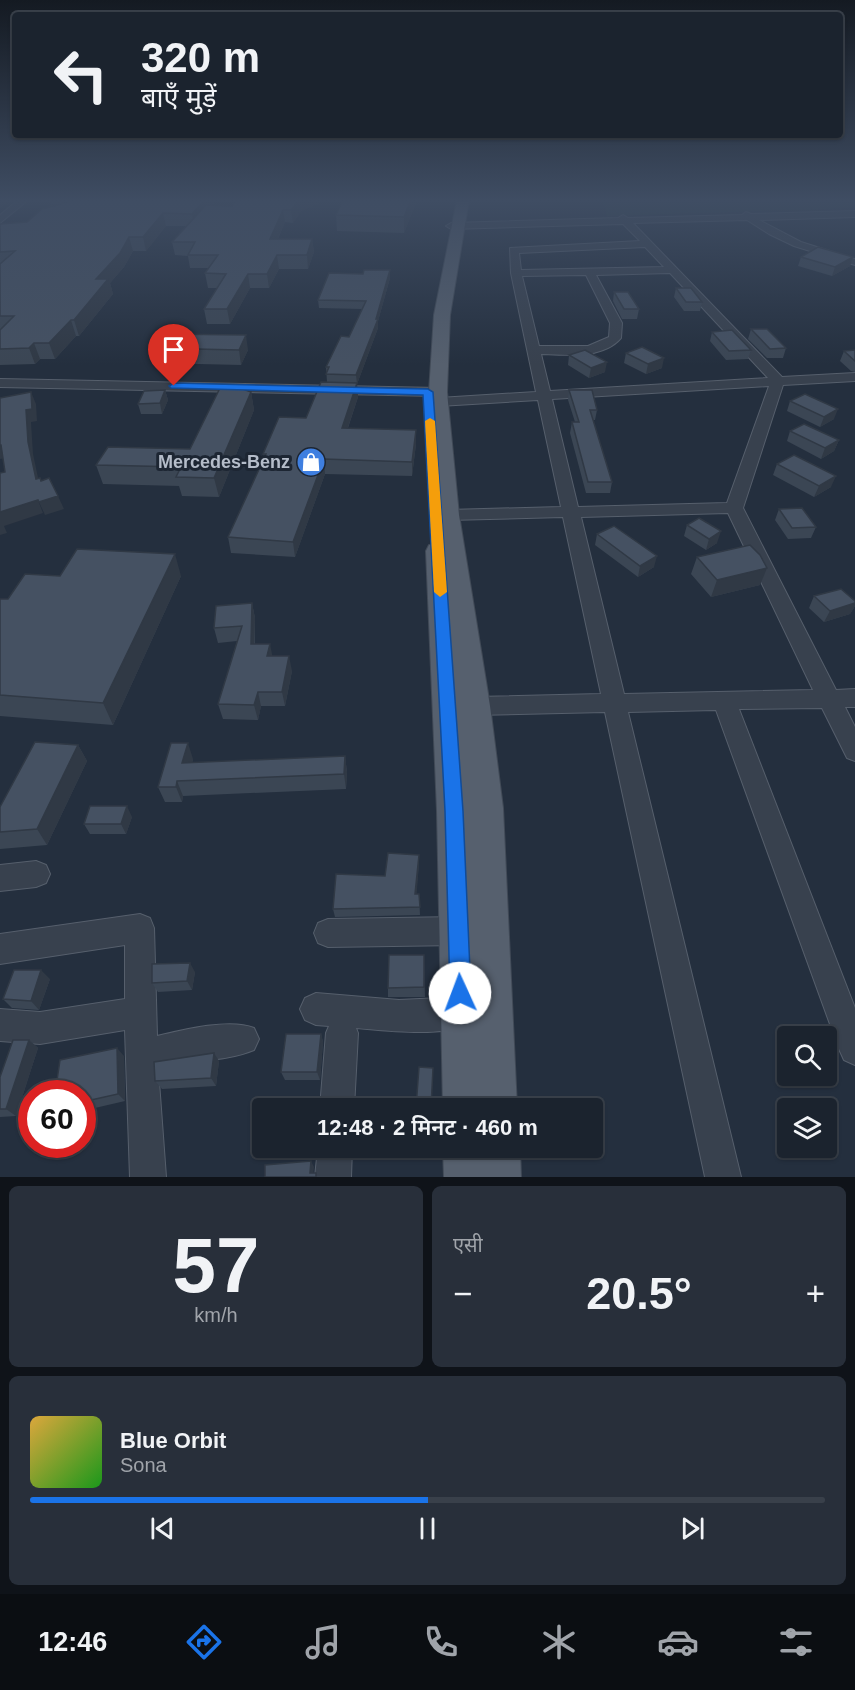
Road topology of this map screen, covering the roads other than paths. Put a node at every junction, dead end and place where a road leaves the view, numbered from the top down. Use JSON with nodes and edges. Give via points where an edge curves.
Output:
{"nodes":[{"id":1,"x":451,"y":255,"type":"edge"},
{"id":2,"x":514,"y":255,"type":"edge"},
{"id":3,"x":657,"y":255,"type":"edge"},
{"id":4,"x":831,"y":255,"type":"edge"},
{"id":5,"x":855,"y":262,"type":"edge"},
{"id":6,"x":670,"y":270,"type":"junction"},
{"id":7,"x":589,"y":271,"type":"junction"},
{"id":8,"x":516,"y":273,"type":"junction"},
{"id":9,"x":534,"y":350,"type":"junction"},
{"id":10,"x":855,"y":377,"type":"edge"},
{"id":11,"x":778,"y":381,"type":"junction"},
{"id":12,"x":0,"y":383,"type":"edge"},
{"id":13,"x":435,"y":395,"type":"junction"},
{"id":14,"x":544,"y":396,"type":"junction"},
{"id":15,"x":734,"y":508,"type":"junction"},
{"id":16,"x":571,"y":512,"type":"junction"},
{"id":17,"x":448,"y":515,"type":"junction"},
{"id":18,"x":828,"y":698,"type":"junction"},
{"id":19,"x":855,"y":698,"type":"edge"},
{"id":20,"x":724,"y":700,"type":"junction"},
{"id":21,"x":615,"y":702,"type":"junction"},
{"id":22,"x":475,"y":706,"type":"junction"},
{"id":23,"x":855,"y":751,"type":"edge"},
{"id":24,"x":36,"y":874,"type":"dead end"},
{"id":25,"x":0,"y":878,"type":"edge"},
{"id":26,"x":458,"y":932,"type":"junction"},
{"id":27,"x":328,"y":933,"type":"dead end"},
{"id":28,"x":0,"y":949,"type":"edge"},
{"id":29,"x":316,"y":1010,"type":"dead end"},
{"id":30,"x":141,"y":1012,"type":"junction"},
{"id":31,"x":461,"y":1013,"type":"junction"},
{"id":32,"x":0,"y":1025,"type":"edge"},
{"id":33,"x":342,"y":1034,"type":"dead end"},
{"id":34,"x":243,"y":1039,"type":"dead end"},
{"id":35,"x":855,"y":1049,"type":"edge"},
{"id":36,"x":141,"y":1056,"type":"junction"},
{"id":37,"x":338,"y":1098,"type":"edge"},
{"id":38,"x":465,"y":1098,"type":"edge"},
{"id":39,"x":495,"y":1098,"type":"edge"},
{"id":40,"x":334,"y":1158,"type":"edge"},
{"id":41,"x":466,"y":1158,"type":"edge"},
{"id":42,"x":497,"y":1158,"type":"edge"},
{"id":43,"x":148,"y":1177,"type":"edge"},
{"id":44,"x":333,"y":1177,"type":"edge"},
{"id":45,"x":467,"y":1177,"type":"edge"},
{"id":46,"x":498,"y":1177,"type":"edge"},
{"id":47,"x":723,"y":1177,"type":"edge"}],
"edges":[{"from":1,"to":13,"type":"main road"},
{"from":2,"to":8,"type":"street"},
{"from":3,"to":6,"type":"street"},
{"from":4,"to":5,"type":"street"},
{"from":6,"to":7,"type":"street"},
{"from":6,"to":11,"type":"street"},
{"from":7,"to":8,"type":"street"},
{"from":7,"to":9,"type":"street","via":[[615,323],[615,338],[608,346]]},
{"from":8,"to":9,"type":"street"},
{"from":9,"to":14,"type":"street"},
{"from":10,"to":11,"type":"street"},
{"from":11,"to":14,"type":"street"},
{"from":11,"to":15,"type":"street"},
{"from":12,"to":13,"type":"street"},
{"from":13,"to":14,"type":"street"},
{"from":13,"to":17,"type":"main road"},
{"from":13,"to":26,"type":"main road"},
{"from":14,"to":16,"type":"street"},
{"from":15,"to":16,"type":"street"},
{"from":15,"to":18,"type":"street"},
{"from":16,"to":17,"type":"street"},
{"from":16,"to":21,"type":"street"},
{"from":17,"to":22,"type":"main road"},
{"from":18,"to":19,"type":"street"},
{"from":18,"to":20,"type":"street"},
{"from":18,"to":23,"type":"street"},
{"from":20,"to":21,"type":"street"},
{"from":20,"to":35,"type":"street"},
{"from":21,"to":22,"type":"street"},
{"from":21,"to":47,"type":"street"},
{"from":22,"to":39,"type":"main road","via":[[486,808]]},
{"from":24,"to":25,"type":"street"},
{"from":26,"to":27,"type":"street"},
{"from":26,"to":31,"type":"main road"},
{"from":28,"to":30,"type":"street","via":[[138,926]]},
{"from":29,"to":31,"type":"street","via":[[399,1016]]},
{"from":30,"to":32,"type":"street","via":[[40,1028]]},
{"from":30,"to":36,"type":"street"},
{"from":31,"to":38,"type":"main road"},
{"from":33,"to":37,"type":"street"},
{"from":34,"to":36,"type":"street","via":[[181,1046]]},
{"from":36,"to":43,"type":"street"},
{"from":40,"to":44,"type":"street"},
{"from":41,"to":45,"type":"main road"},
{"from":42,"to":46,"type":"main road"}]}
